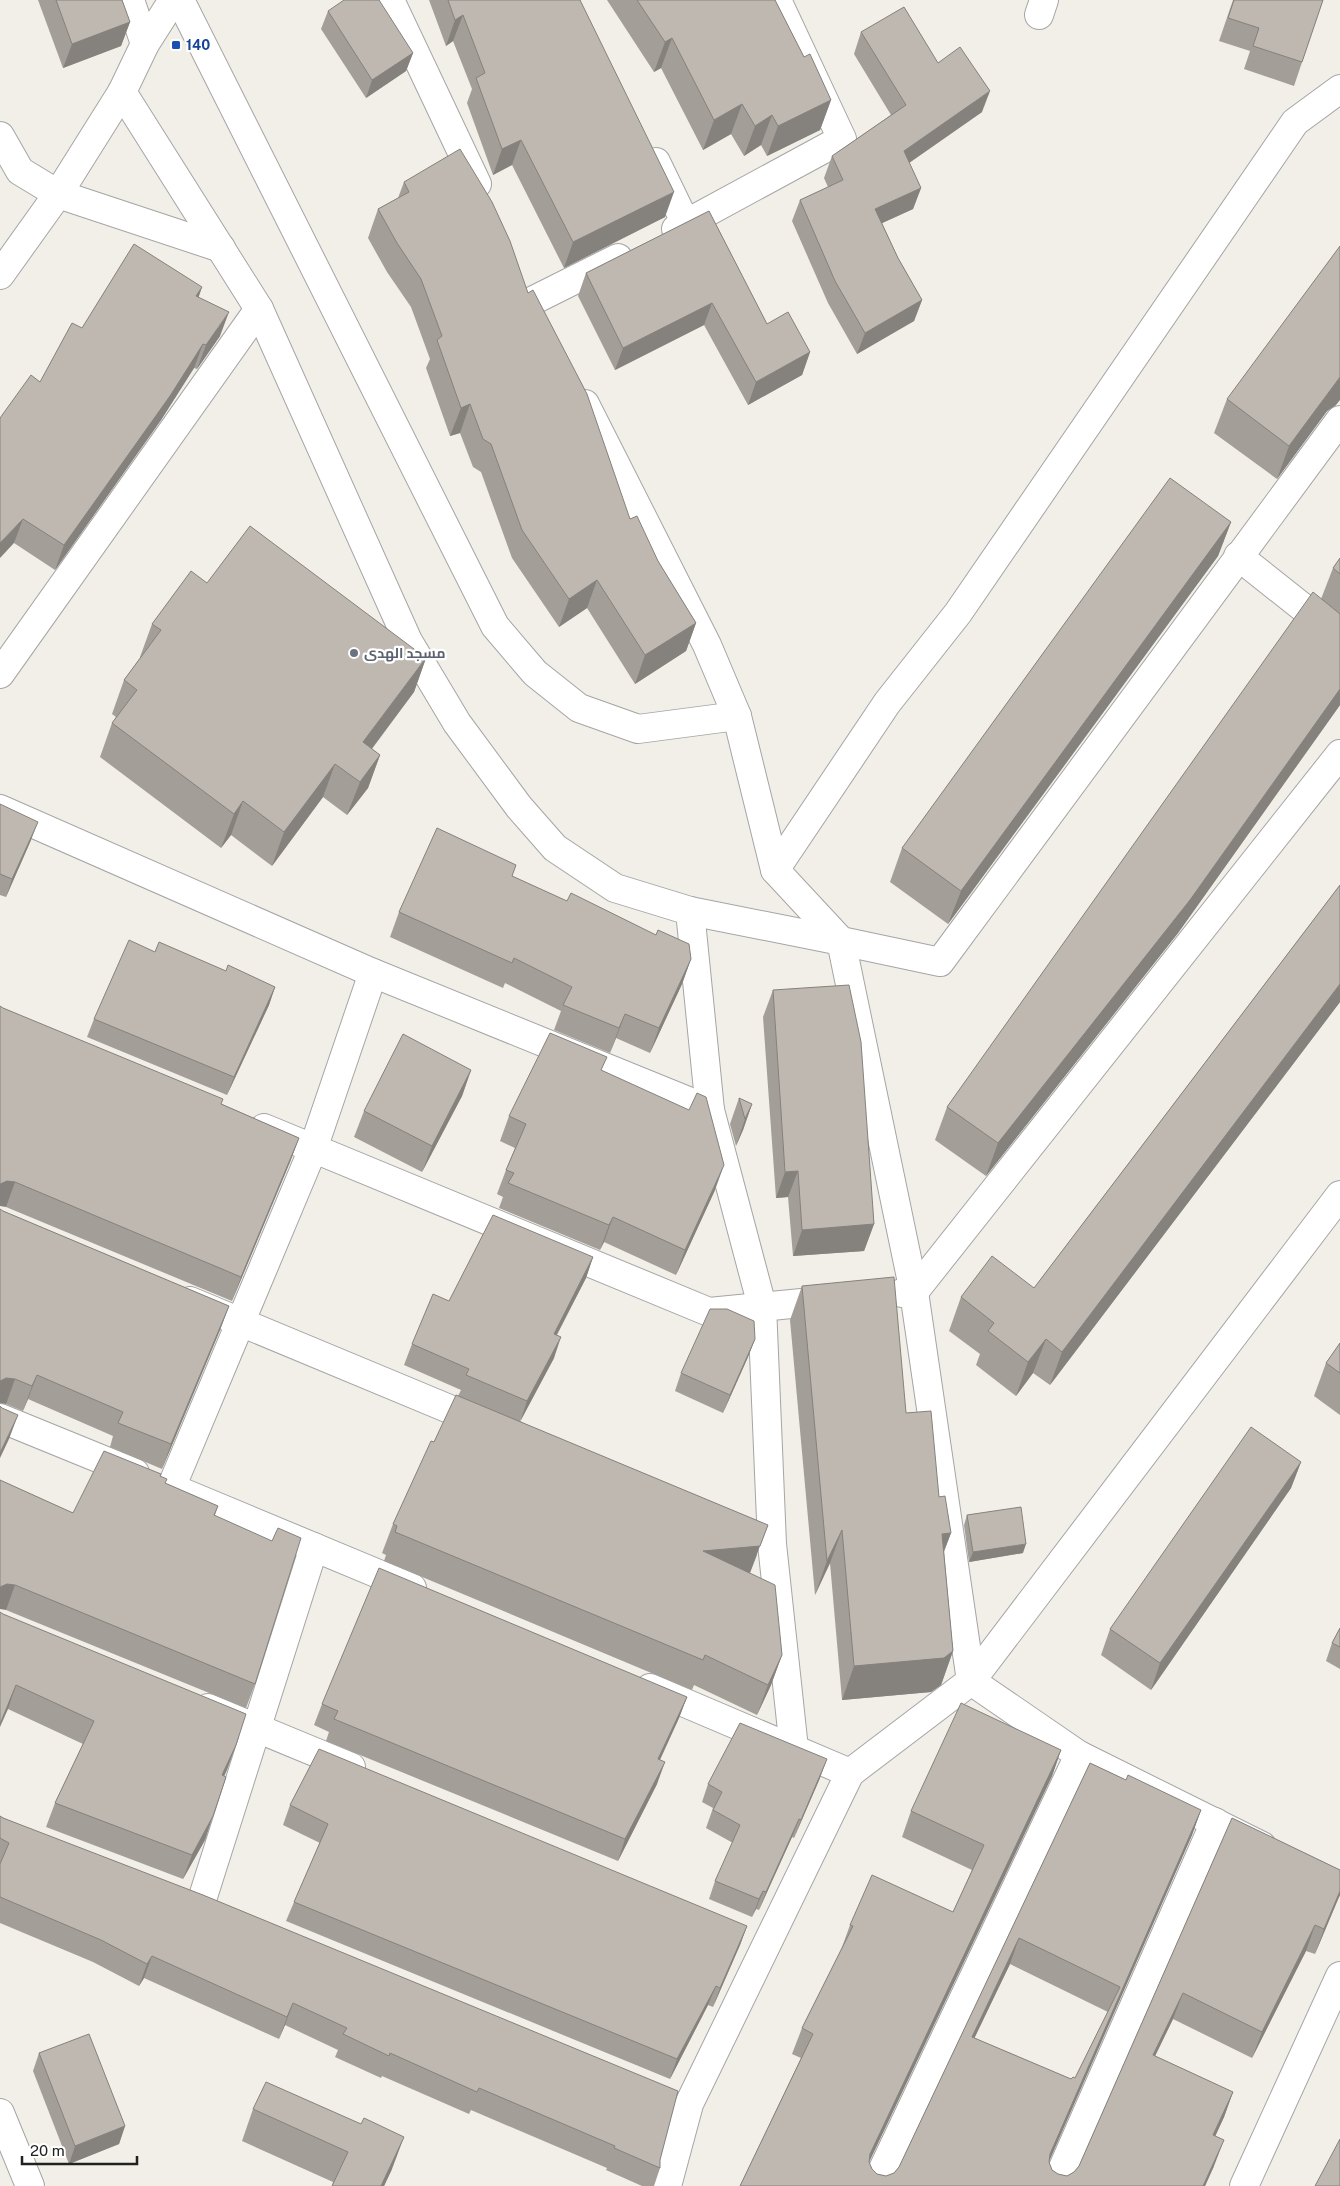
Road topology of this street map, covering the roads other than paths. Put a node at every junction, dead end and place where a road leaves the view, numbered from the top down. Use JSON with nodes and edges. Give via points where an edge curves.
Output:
{"nodes":[{"id":1,"x":130,"y":0,"type":"edge"},
{"id":2,"x":173,"y":0,"type":"edge"},
{"id":3,"x":180,"y":0,"type":"edge"},
{"id":4,"x":390,"y":0,"type":"edge"},
{"id":5,"x":777,"y":0,"type":"edge"},
{"id":6,"x":145,"y":44,"type":"junction"},
{"id":7,"x":1340,"y":89,"type":"edge"},
{"id":8,"x":122,"y":92,"type":"junction"},
{"id":9,"x":0,"y":136,"type":"edge"},
{"id":10,"x":646,"y":143,"type":"edge"},
{"id":11,"x":10,"y":176,"type":"edge"},
{"id":12,"x":58,"y":194,"type":"junction"},
{"id":13,"x":486,"y":203,"type":"edge"},
{"id":14,"x":686,"y":224,"type":"junction"},
{"id":15,"x":221,"y":248,"type":"junction"},
{"id":16,"x":0,"y":275,"type":"edge"},
{"id":17,"x":258,"y":309,"type":"junction"},
{"id":18,"x":545,"y":327,"type":"edge"},
{"id":19,"x":572,"y":380,"type":"edge"},
{"id":20,"x":1340,"y":420,"type":"edge"},
{"id":21,"x":1238,"y":556,"type":"junction"},
{"id":22,"x":1340,"y":637,"type":"edge"},
{"id":23,"x":0,"y":674,"type":"edge"},
{"id":24,"x":737,"y":716,"type":"junction"},
{"id":25,"x":1340,"y":754,"type":"edge"},
{"id":26,"x":0,"y":809,"type":"edge"},
{"id":27,"x":775,"y":870,"type":"junction"},
{"id":28,"x":690,"y":911,"type":"junction"},
{"id":29,"x":841,"y":941,"type":"junction"},
{"id":30,"x":374,"y":973,"type":"junction"},
{"id":31,"x":710,"y":1110,"type":"junction"},
{"id":32,"x":240,"y":1118,"type":"edge"},
{"id":33,"x":313,"y":1149,"type":"junction"},
{"id":34,"x":1340,"y":1195,"type":"edge"},
{"id":35,"x":170,"y":1292,"type":"edge"},
{"id":36,"x":914,"y":1292,"type":"junction"},
{"id":37,"x":762,"y":1306,"type":"junction"},
{"id":38,"x":241,"y":1322,"type":"junction"},
{"id":39,"x":0,"y":1418,"type":"edge"},
{"id":40,"x":507,"y":1433,"type":"edge"},
{"id":41,"x":171,"y":1488,"type":"junction"},
{"id":42,"x":745,"y":1533,"type":"edge"},
{"id":43,"x":772,"y":1544,"type":"junction"},
{"id":44,"x":314,"y":1547,"type":"junction"},
{"id":45,"x":432,"y":1597,"type":"edge"},
{"id":46,"x":631,"y":1680,"type":"edge"},
{"id":47,"x":971,"y":1681,"type":"junction"},
{"id":48,"x":183,"y":1699,"type":"edge"},
{"id":49,"x":257,"y":1728,"type":"junction"},
{"id":50,"x":794,"y":1748,"type":"junction"},
{"id":51,"x":1079,"y":1755,"type":"junction"},
{"id":52,"x":850,"y":1772,"type":"junction"},
{"id":53,"x":376,"y":1778,"type":"edge"},
{"id":54,"x":1214,"y":1822,"type":"junction"},
{"id":55,"x":1286,"y":1858,"type":"edge"},
{"id":56,"x":174,"y":1892,"type":"edge"},
{"id":57,"x":741,"y":1929,"type":"edge"},
{"id":58,"x":768,"y":1940,"type":"junction"},
{"id":59,"x":1340,"y":1976,"type":"edge"},
{"id":60,"x":0,"y":2113,"type":"edge"},
{"id":61,"x":30,"y":2186,"type":"edge"},
{"id":62,"x":667,"y":2186,"type":"edge"},
{"id":63,"x":875,"y":2186,"type":"edge"},
{"id":64,"x":1055,"y":2186,"type":"edge"},
{"id":65,"x":1244,"y":2186,"type":"edge"}],
"edges":[{"from":1,"to":6,"type":"street"},
{"from":2,"to":6,"type":"street"},
{"from":3,"to":24,"type":"street","via":[[495,626],[534,673],[579,708],[638,729]]},
{"from":4,"to":13,"type":"street"},
{"from":5,"to":14,"type":"street","via":[[842,140]]},
{"from":6,"to":8,"type":"street"},
{"from":7,"to":27,"type":"street","via":[[1295,122],[958,613],[887,703]]},
{"from":8,"to":12,"type":"street"},
{"from":8,"to":15,"type":"street"},
{"from":9,"to":11,"type":"street"},
{"from":10,"to":14,"type":"street"},
{"from":11,"to":12,"type":"street"},
{"from":12,"to":15,"type":"street"},
{"from":12,"to":16,"type":"street"},
{"from":14,"to":18,"type":"street","via":[[528,292]]},
{"from":15,"to":17,"type":"street"},
{"from":17,"to":23,"type":"street"},
{"from":17,"to":28,"type":"street","via":[[408,641],[457,723],[555,848],[615,888]]},
{"from":19,"to":24,"type":"street","via":[[707,645]]},
{"from":20,"to":21,"type":"street"},
{"from":21,"to":22,"type":"street"},
{"from":21,"to":29,"type":"street","via":[[940,962]]},
{"from":24,"to":27,"type":"street"},
{"from":25,"to":36,"type":"street"},
{"from":26,"to":30,"type":"street"},
{"from":27,"to":29,"type":"street"},
{"from":28,"to":29,"type":"street"},
{"from":28,"to":31,"type":"street"},
{"from":29,"to":36,"type":"street"},
{"from":30,"to":31,"type":"street"},
{"from":30,"to":33,"type":"street"},
{"from":31,"to":37,"type":"street"},
{"from":32,"to":33,"type":"street"},
{"from":33,"to":37,"type":"street","via":[[709,1312]]},
{"from":33,"to":38,"type":"street"},
{"from":34,"to":47,"type":"street"},
{"from":35,"to":38,"type":"street"},
{"from":36,"to":37,"type":"street"},
{"from":36,"to":47,"type":"street"},
{"from":37,"to":43,"type":"street"},
{"from":38,"to":40,"type":"street"},
{"from":38,"to":41,"type":"street"},
{"from":39,"to":41,"type":"street"},
{"from":41,"to":44,"type":"street"},
{"from":42,"to":43,"type":"street"},
{"from":43,"to":50,"type":"street"},
{"from":44,"to":45,"type":"street"},
{"from":44,"to":49,"type":"street"},
{"from":46,"to":50,"type":"street"},
{"from":47,"to":51,"type":"street"},
{"from":47,"to":52,"type":"street"},
{"from":48,"to":49,"type":"street"},
{"from":49,"to":53,"type":"street"},
{"from":49,"to":56,"type":"street","via":[[210,1907]]},
{"from":50,"to":52,"type":"street"},
{"from":51,"to":54,"type":"street"},
{"from":51,"to":63,"type":"street"},
{"from":52,"to":58,"type":"street"},
{"from":54,"to":55,"type":"street"},
{"from":54,"to":64,"type":"street"},
{"from":57,"to":58,"type":"street"},
{"from":58,"to":62,"type":"street","via":[[680,2100]]},
{"from":59,"to":65,"type":"street"},
{"from":60,"to":61,"type":"street"}]}
